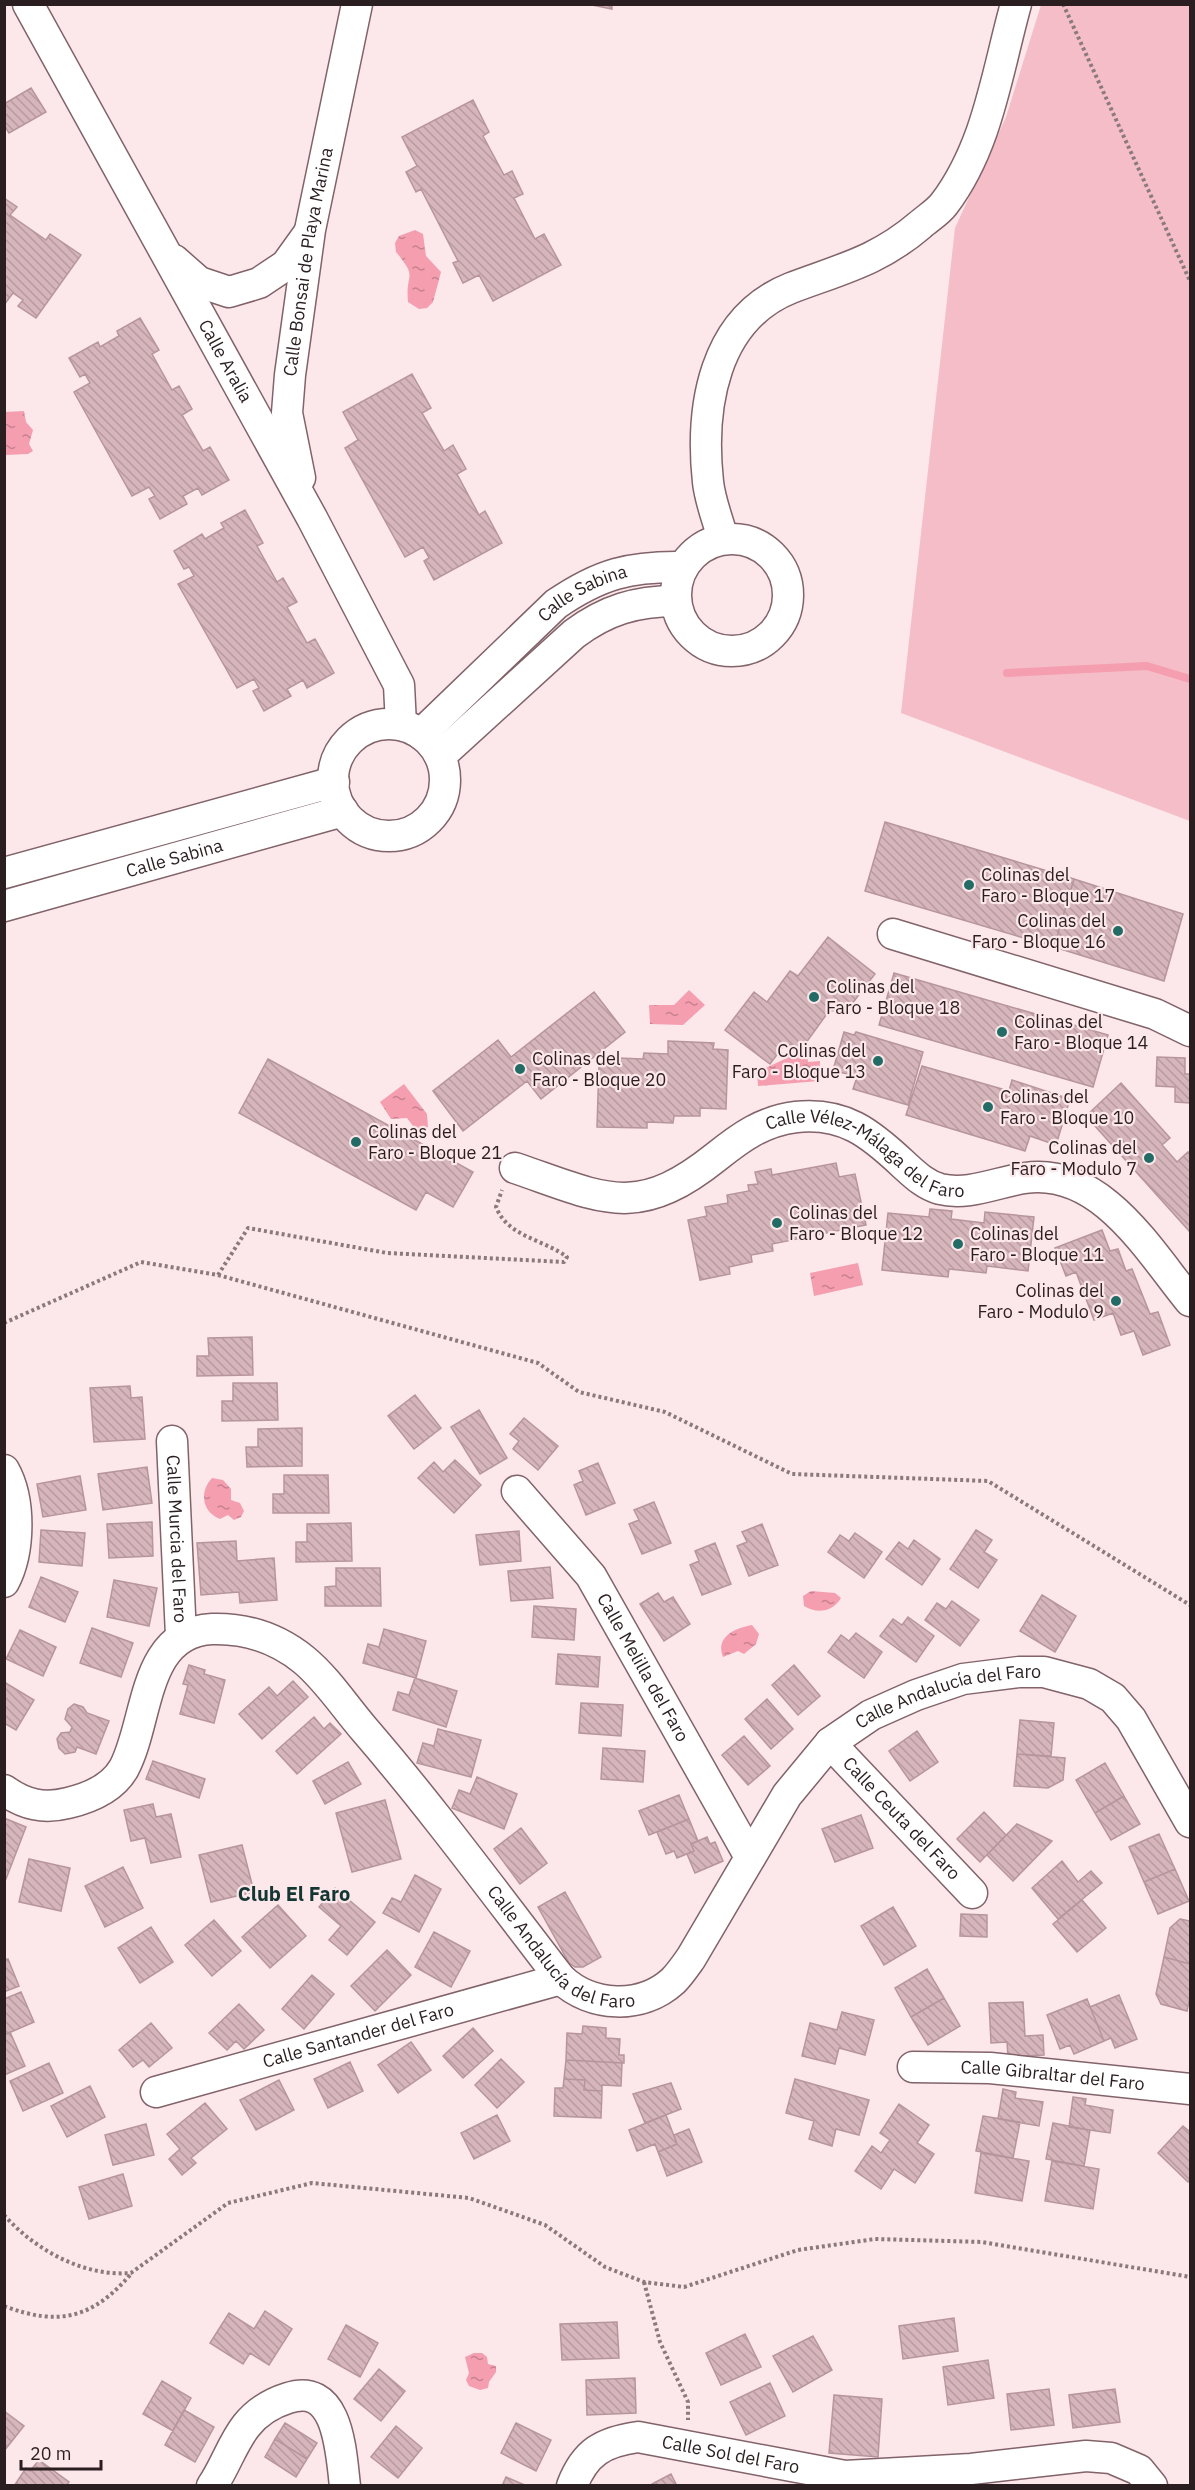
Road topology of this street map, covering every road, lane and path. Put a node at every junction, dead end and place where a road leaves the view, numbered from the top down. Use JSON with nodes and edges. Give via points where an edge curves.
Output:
{"nodes":[{"id":1,"x":28,"y":4,"type":"edge"},
{"id":2,"x":357,"y":4,"type":"edge"},
{"id":3,"x":1016,"y":4,"type":"edge"},
{"id":4,"x":1064,"y":4,"type":"edge"},
{"id":5,"x":310,"y":231,"type":"junction"},
{"id":6,"x":165,"y":251,"type":"junction"},
{"id":7,"x":1191,"y":281,"type":"edge"},
{"id":8,"x":259,"y":283,"type":"junction"},
{"id":9,"x":230,"y":292,"type":"junction"},
{"id":10,"x":299,"y":322,"type":"junction"},
{"id":11,"x":212,"y":338,"type":"junction"},
{"id":12,"x":290,"y":375,"type":"junction"},
{"id":13,"x":232,"y":377,"type":"junction"},
{"id":14,"x":312,"y":518,"type":"junction"},
{"id":15,"x":723,"y":539,"type":"junction"},
{"id":16,"x":683,"y":567,"type":"junction"},
{"id":17,"x":676,"y":601,"type":"junction"},
{"id":18,"x":420,"y":738,"type":"junction"},
{"id":19,"x":334,"y":782,"type":"junction"},
{"id":20,"x":344,"y":811,"type":"junction"},
{"id":21,"x":4,"y":873,"type":"edge"},
{"id":22,"x":4,"y":906,"type":"edge"},
{"id":23,"x":893,"y":934,"type":"dead end"},
{"id":24,"x":1191,"y":1032,"type":"edge"},
{"id":25,"x":509,"y":1178,"type":"joint"},
{"id":26,"x":218,"y":1275,"type":"junction"},
{"id":27,"x":1191,"y":1301,"type":"edge"},
{"id":28,"x":4,"y":1323,"type":"edge"},
{"id":29,"x":172,"y":1441,"type":"dead end"},
{"id":30,"x":4,"y":1470,"type":"edge"},
{"id":31,"x":517,"y":1491,"type":"dead end"},
{"id":32,"x":4,"y":1582,"type":"edge"},
{"id":33,"x":1191,"y":1605,"type":"edge"},
{"id":34,"x":181,"y":1636,"type":"junction"},
{"id":35,"x":830,"y":1743,"type":"junction"},
{"id":36,"x":4,"y":1790,"type":"edge"},
{"id":37,"x":1191,"y":1822,"type":"edge"},
{"id":38,"x":750,"y":1857,"type":"junction"},
{"id":39,"x":972,"y":1893,"type":"dead end"},
{"id":40,"x":561,"y":1979,"type":"junction"},
{"id":41,"x":913,"y":2067,"type":"dead end"},
{"id":42,"x":1191,"y":2089,"type":"edge"},
{"id":43,"x":156,"y":2092,"type":"dead end"},
{"id":44,"x":4,"y":2215,"type":"edge"},
{"id":45,"x":131,"y":2273,"type":"junction"},
{"id":46,"x":1191,"y":2277,"type":"edge"},
{"id":47,"x":644,"y":2282,"type":"junction"},
{"id":48,"x":4,"y":2306,"type":"edge"},
{"id":49,"x":688,"y":2447,"type":"junction"},
{"id":50,"x":212,"y":2486,"type":"edge"},
{"id":51,"x":345,"y":2486,"type":"edge"},
{"id":52,"x":572,"y":2486,"type":"edge"},
{"id":53,"x":1152,"y":2486,"type":"edge"}],
"edges":[{"from":1,"to":6,"type":"street","name":"Calle Aralia"},
{"from":2,"to":5,"type":"street","name":"Calle Bonsai de Playa Marina"},
{"from":3,"to":15,"type":"street","via":[[972,159],[943,205],[900,242],[859,264],[789,289],[752,313],[723,351],[709,394],[705,437],[708,484]]},
{"from":4,"to":7,"type":"path"},
{"from":5,"to":8,"type":"street","via":[[286,265]]},
{"from":5,"to":10,"type":"street","name":"Calle Bonsai de Playa Marina"},
{"from":6,"to":9,"type":"street","via":[[199,282]]},
{"from":6,"to":11,"type":"street","name":"Calle Aralia"},
{"from":8,"to":9,"type":"street"},
{"from":8,"to":10,"type":"street","via":[[282,296]]},
{"from":9,"to":11,"type":"street","via":[[213,315]]},
{"from":10,"to":12,"type":"street","name":"Calle Bonsai de Playa Marina"},
{"from":11,"to":13,"type":"street","name":"Calle Aralia"},
{"from":12,"to":13,"type":"street","via":[[272,384],[250,387]]},
{"from":12,"to":14,"type":"street","name":"Calle Bonsai de Playa Marina","via":[[289,423]]},
{"from":13,"to":14,"type":"street","name":"Calle Aralia"},
{"from":14,"to":18,"type":"street","name":"Calle Aralia","via":[[399,685]]},
{"from":15,"to":16,"type":"street","via":[[705,544]]},
{"from":15,"to":17,"type":"street","via":[[743,539],[775,558],[788,591],[779,625],[768,638],[752,647],[735,651],[717,649],[701,642],[687,629]]},
{"from":16,"to":17,"type":"street"},
{"from":16,"to":18,"type":"street","name":"Calle Sabina","via":[[648,566],[612,573],[582,587],[556,604]]},
{"from":17,"to":18,"type":"street","name":"Calle Sabina","via":[[625,606],[595,618]]},
{"from":18,"to":19,"type":"street","via":[[383,724],[366,729],[341,752],[334,768]]},
{"from":18,"to":20,"type":"street","via":[[445,780],[442,799],[433,815],[418,828],[400,835],[381,835],[362,829]]},
{"from":19,"to":20,"type":"street"},
{"from":19,"to":21,"type":"street","name":"Calle Sabina"},
{"from":20,"to":22,"type":"street","name":"Calle Sabina"},
{"from":23,"to":24,"type":"street","via":[[1155,1014]]},
{"from":25,"to":26,"type":"path","via":[[496,1207],[500,1218],[511,1229],[559,1251],[567,1257],[564,1262],[387,1252],[248,1228]]},
{"from":25,"to":27,"type":"street","name":"Calle Vélez-Málaga del Faro","via":[[603,1197],[640,1198],[692,1177],[747,1133],[769,1122],[823,1117],[850,1123],[874,1137],[920,1180],[940,1189],[961,1191],[1026,1178],[1069,1183],[1089,1191],[1112,1207]]},
{"from":26,"to":28,"type":"path","via":[[141,1262]]},
{"from":26,"to":33,"type":"path","via":[[538,1363],[579,1392],[665,1412],[792,1474],[988,1481]]},
{"from":29,"to":34,"type":"street","name":"Calle Murcia del Faro"},
{"from":30,"to":32,"type":"street","via":[[14,1506],[16,1538]]},
{"from":31,"to":38,"type":"street","name":"Calle Melilla del Faro","via":[[591,1576]]},
{"from":34,"to":36,"type":"street","via":[[165,1652],[151,1681],[124,1769],[108,1787],[82,1800],[57,1806],[38,1806]]},
{"from":34,"to":40,"type":"street","name":"Calle Andalucía del Faro","via":[[210,1629],[242,1630],[274,1640],[305,1661],[393,1763]]},
{"from":35,"to":37,"type":"street","name":"Calle Andalucía del Faro","via":[[871,1715],[963,1679],[1044,1672],[1089,1684],[1113,1698],[1131,1719]]},
{"from":35,"to":38,"type":"street","name":"Calle Andalucía del Faro","via":[[787,1795]]},
{"from":35,"to":39,"type":"street","name":"Calle Ceuta del Faro"},
{"from":38,"to":40,"type":"street","name":"Calle Andalucía del Faro","via":[[691,1958],[666,1985],[652,1994],[605,2002],[585,1997]]},
{"from":40,"to":43,"type":"street","name":"Calle Santander del Faro"},
{"from":41,"to":42,"type":"street","name":"Calle Gibraltar del Faro","via":[[990,2068]]},
{"from":44,"to":45,"type":"path","via":[[19,2231],[56,2256],[114,2275]]},
{"from":45,"to":47,"type":"path","via":[[228,2203],[312,2183],[469,2198],[545,2224],[605,2267]]},
{"from":45,"to":48,"type":"path","via":[[103,2301],[80,2313],[32,2316]]},
{"from":46,"to":47,"type":"path","via":[[982,2241],[875,2239],[798,2250],[684,2288]]},
{"from":47,"to":49,"type":"path","via":[[660,2342],[688,2402]]},
{"from":49,"to":52,"type":"street","name":"Calle Sol del Faro","via":[[638,2437],[615,2440],[580,2466]]},
{"from":49,"to":53,"type":"street","name":"Calle Sol del Faro","via":[[845,2476],[972,2469],[1086,2456],[1111,2458],[1139,2470]]},
{"from":50,"to":51,"type":"street","via":[[246,2427],[259,2413],[276,2402],[308,2396],[320,2401],[338,2431]]}]}
